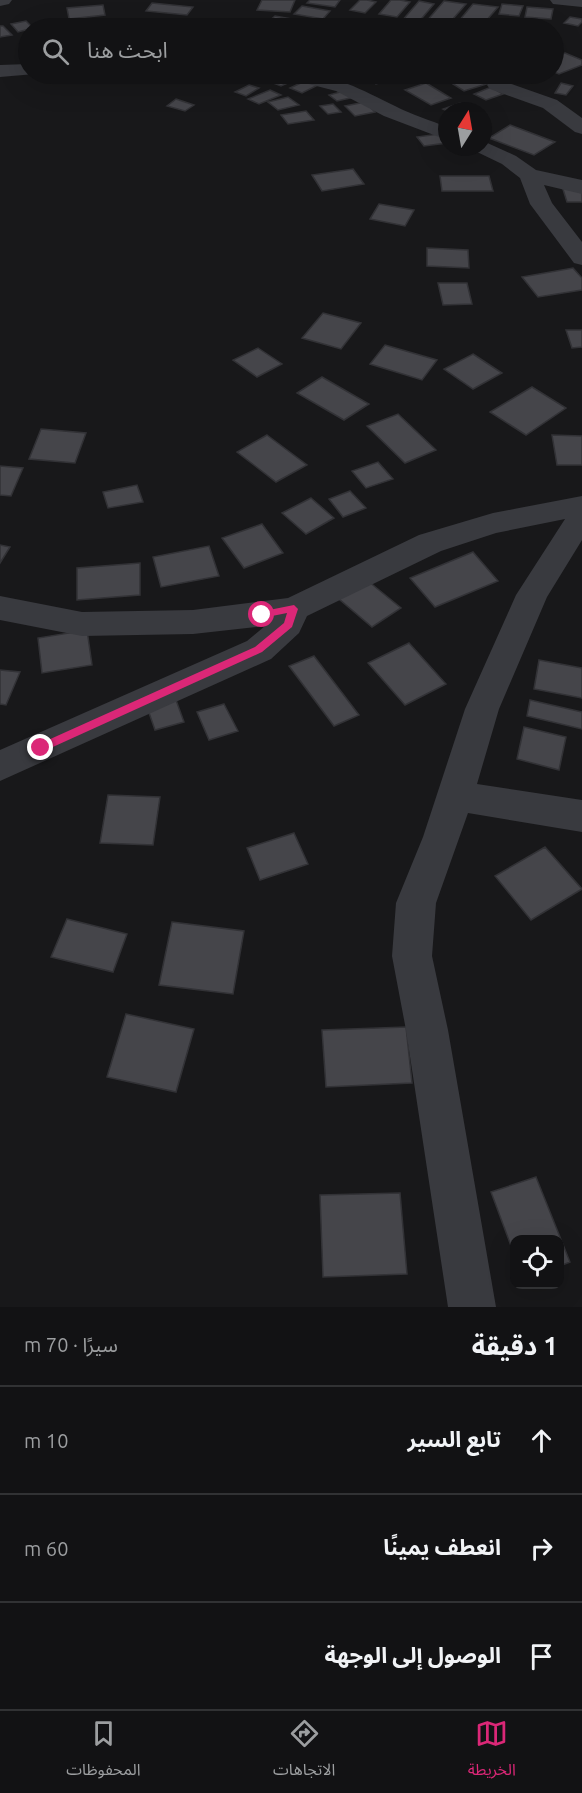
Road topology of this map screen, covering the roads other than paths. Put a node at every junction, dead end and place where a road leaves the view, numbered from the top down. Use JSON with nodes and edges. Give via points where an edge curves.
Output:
{"nodes":[{"id":1,"x":559,"y":0,"type":"edge"},
{"id":2,"x":582,"y":2,"type":"edge"},
{"id":3,"x":0,"y":70,"type":"edge"},
{"id":4,"x":18,"y":70,"type":"edge"},
{"id":5,"x":331,"y":84,"type":"edge"},
{"id":6,"x":497,"y":85,"type":"dead end"},
{"id":7,"x":582,"y":128,"type":"edge"},
{"id":8,"x":438,"y":130,"type":"edge"},
{"id":9,"x":492,"y":152,"type":"edge"},
{"id":10,"x":530,"y":175,"type":"junction"},
{"id":11,"x":582,"y":187,"type":"edge"},
{"id":12,"x":582,"y":258,"type":"edge"},
{"id":13,"x":582,"y":506,"type":"edge"},
{"id":14,"x":582,"y":516,"type":"edge"},
{"id":15,"x":0,"y":608,"type":"edge"},
{"id":16,"x":294,"y":609,"type":"junction"},
{"id":17,"x":0,"y":766,"type":"edge"},
{"id":18,"x":454,"y":796,"type":"junction"},
{"id":19,"x":582,"y":816,"type":"edge"},
{"id":20,"x":472,"y":1307,"type":"edge"}],
"edges":[{"from":1,"to":2,"type":"street"},
{"from":3,"to":4,"type":"street"},
{"from":5,"to":8,"type":"street"},
{"from":6,"to":7,"type":"street","via":[[550,104]]},
{"from":9,"to":10,"type":"street"},
{"from":10,"to":11,"type":"street"},
{"from":10,"to":12,"type":"street","via":[[541,204]]},
{"from":13,"to":16,"type":"street","via":[[493,523],[430,543]]},
{"from":14,"to":18,"type":"street","via":[[532,595],[482,709]]},
{"from":15,"to":16,"type":"street","via":[[82,624],[193,622]]},
{"from":16,"to":17,"type":"street","via":[[288,624],[259,650]]},
{"from":18,"to":19,"type":"street"},
{"from":18,"to":20,"type":"street","via":[[416,903],[412,956]]}]}
